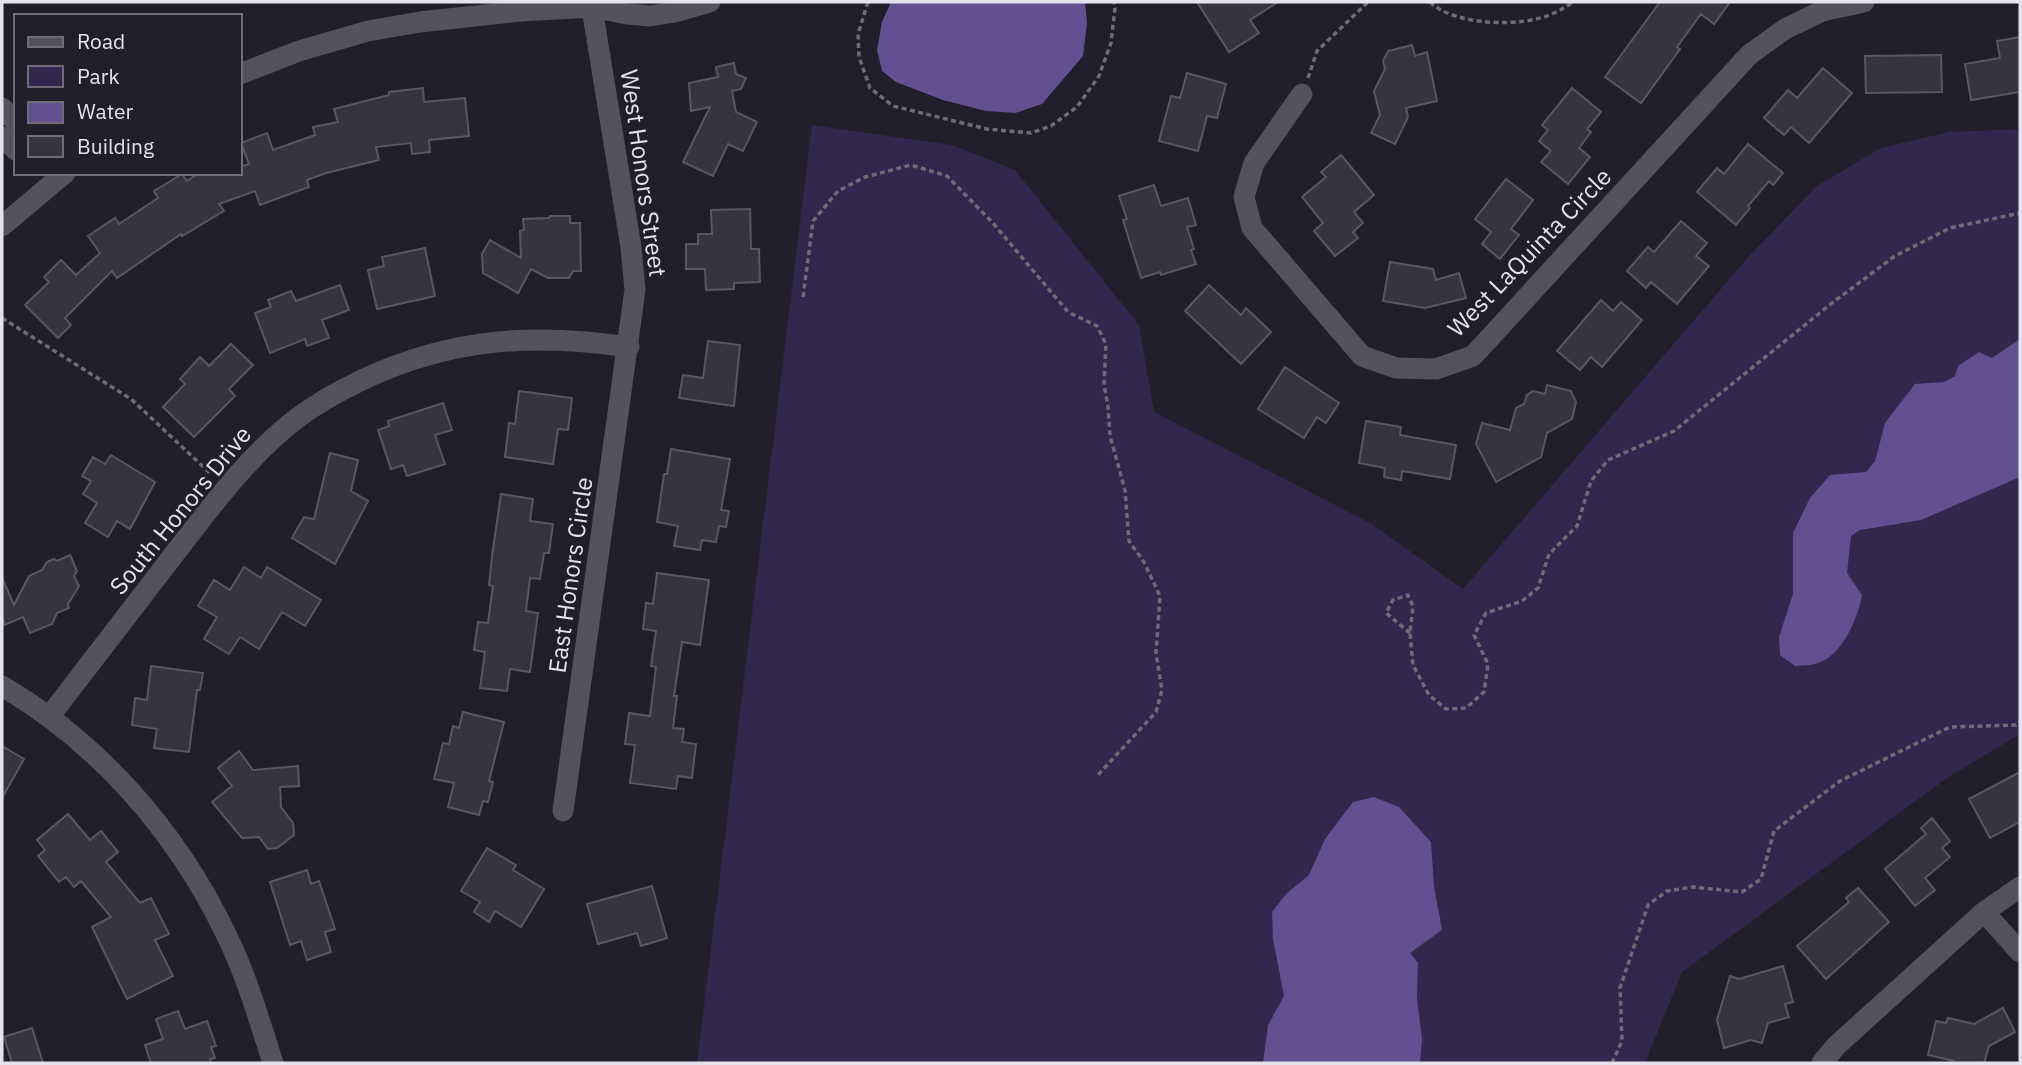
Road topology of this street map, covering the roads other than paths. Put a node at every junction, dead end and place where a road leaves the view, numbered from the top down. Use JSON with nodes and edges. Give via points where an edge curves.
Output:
{"nodes":[{"id":1,"x":710,"y":2,"type":"edge"},
{"id":2,"x":1864,"y":2,"type":"edge"},
{"id":3,"x":596,"y":3,"type":"edge"},
{"id":4,"x":242,"y":73,"type":"edge"},
{"id":5,"x":1302,"y":94,"type":"road end"},
{"id":6,"x":54,"y":175,"type":"edge"},
{"id":7,"x":2,"y":226,"type":"edge"},
{"id":8,"x":629,"y":347,"type":"junction"},
{"id":9,"x":2,"y":685,"type":"edge"},
{"id":10,"x":49,"y":717,"type":"junction"},
{"id":11,"x":563,"y":811,"type":"dead end"},
{"id":12,"x":2020,"y":887,"type":"edge"},
{"id":13,"x":1984,"y":912,"type":"junction"},
{"id":14,"x":2020,"y":952,"type":"edge"},
{"id":15,"x":273,"y":1063,"type":"edge"},
{"id":16,"x":1822,"y":1063,"type":"edge"}],
"edges":[{"from":1,"to":3,"type":"street","via":[[650,16]]},
{"from":2,"to":5,"type":"street","name":"West LaQuinta Circle","via":[[1822,11],[1749,55],[1473,356],[1436,369],[1396,368],[1362,356],[1252,228],[1244,197],[1254,163]]},
{"from":3,"to":4,"type":"street","via":[[368,31]]},
{"from":3,"to":8,"type":"street","name":"West Honors Street","via":[[634,269]]},
{"from":6,"to":7,"type":"street"},
{"from":8,"to":10,"type":"street","name":"South Honors Drive","via":[[584,340],[525,339],[468,345],[423,355],[340,390],[262,448]]},
{"from":8,"to":11,"type":"street","name":"East Honors Circle"},
{"from":9,"to":10,"type":"street"},
{"from":10,"to":15,"type":"street","via":[[123,782],[181,855],[225,932]]},
{"from":12,"to":13,"type":"street"},
{"from":13,"to":14,"type":"street"},
{"from":13,"to":16,"type":"street"}]}
